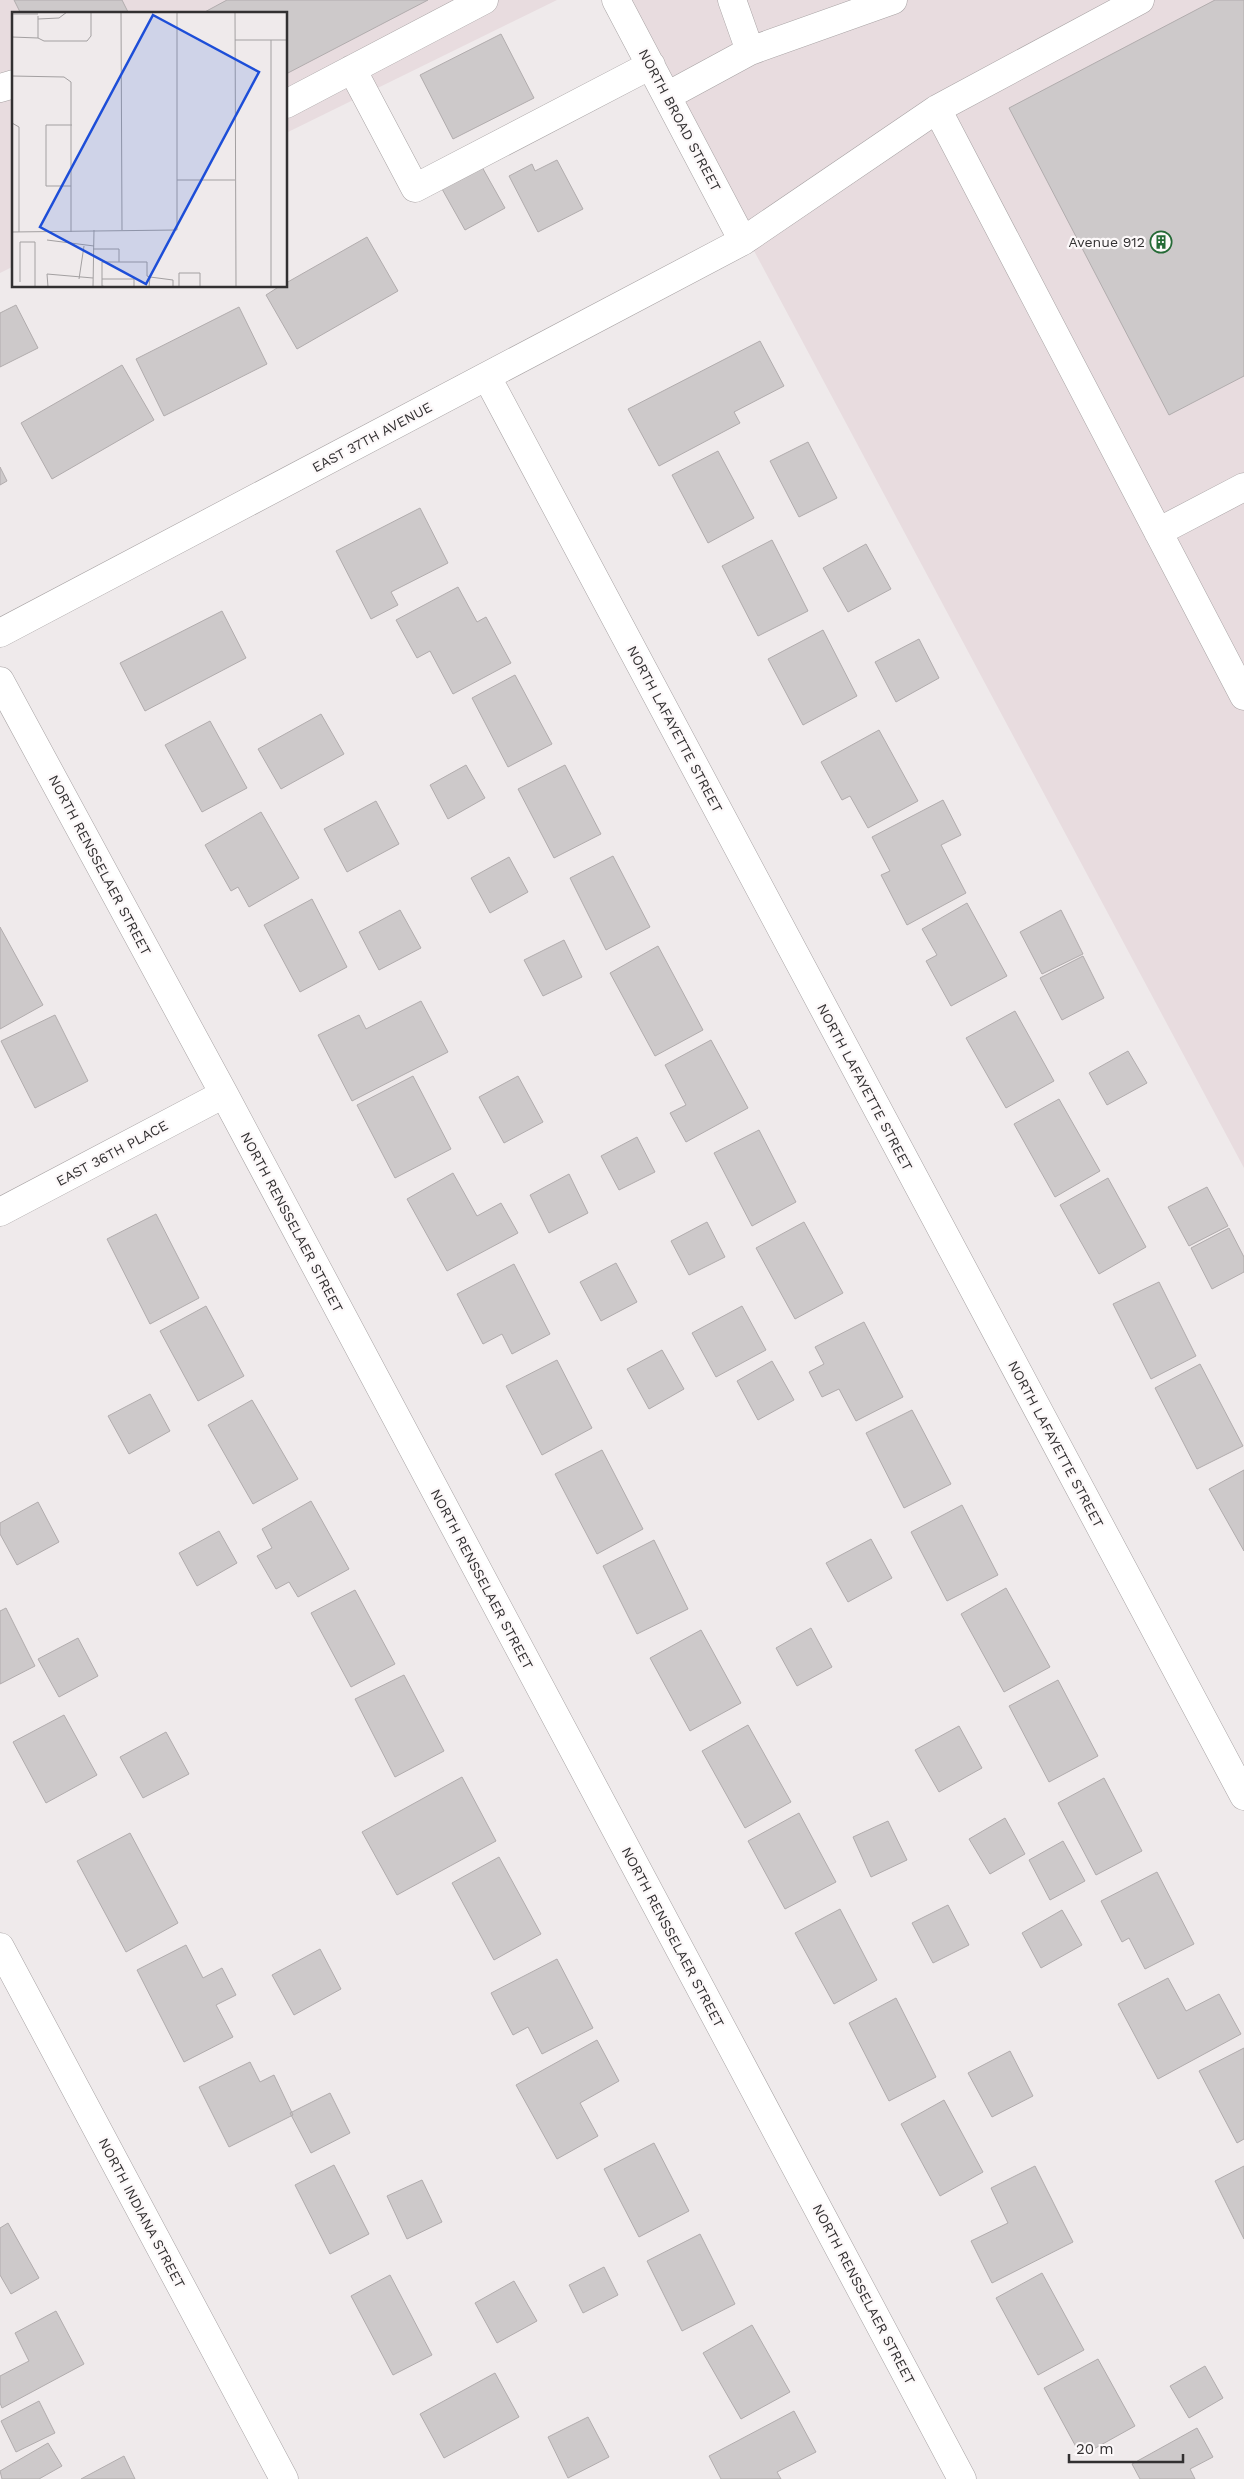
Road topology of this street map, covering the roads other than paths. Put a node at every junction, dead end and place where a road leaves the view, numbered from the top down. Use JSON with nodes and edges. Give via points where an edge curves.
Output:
{"nodes":[{"id":1,"x":484,"y":0,"type":"edge"},
{"id":2,"x":616,"y":0,"type":"edge"},
{"id":3,"x":732,"y":0,"type":"edge"},
{"id":4,"x":893,"y":0,"type":"edge"},
{"id":5,"x":1140,"y":0,"type":"edge"},
{"id":6,"x":750,"y":51,"type":"junction"},
{"id":7,"x":651,"y":65,"type":"junction"},
{"id":8,"x":352,"y":69,"type":"junction"},
{"id":9,"x":666,"y":96,"type":"junction"},
{"id":10,"x":288,"y":103,"type":"edge"},
{"id":11,"x":937,"y":108,"type":"junction"},
{"id":12,"x":743,"y":241,"type":"junction"},
{"id":13,"x":487,"y":377,"type":"junction"},
{"id":14,"x":1244,"y":487,"type":"edge"},
{"id":15,"x":1158,"y":532,"type":"junction"},
{"id":16,"x":0,"y":632,"type":"edge"},
{"id":17,"x":0,"y":681,"type":"edge"},
{"id":18,"x":1244,"y":696,"type":"edge"},
{"id":19,"x":224,"y":1094,"type":"junction"},
{"id":20,"x":0,"y":1212,"type":"edge"},
{"id":21,"x":1244,"y":1796,"type":"edge"},
{"id":22,"x":0,"y":1947,"type":"edge"},
{"id":23,"x":284,"y":2479,"type":"edge"},
{"id":24,"x":962,"y":2479,"type":"edge"}],
"edges":[{"from":1,"to":8,"type":"street"},
{"from":2,"to":7,"type":"street","name":"NORTH BROAD STREET"},
{"from":3,"to":6,"type":"street"},
{"from":4,"to":6,"type":"street"},
{"from":5,"to":11,"type":"street","name":"EAST 37TH AVENUE"},
{"from":6,"to":9,"type":"street"},
{"from":7,"to":8,"type":"street","via":[[415,188]]},
{"from":7,"to":9,"type":"street","name":"NORTH BROAD STREET"},
{"from":8,"to":10,"type":"street"},
{"from":9,"to":12,"type":"street","name":"NORTH BROAD STREET"},
{"from":11,"to":12,"type":"street","name":"EAST 37TH AVENUE"},
{"from":11,"to":15,"type":"street"},
{"from":12,"to":13,"type":"street","name":"EAST 37TH AVENUE"},
{"from":13,"to":16,"type":"street","name":"EAST 37TH AVENUE"},
{"from":13,"to":21,"type":"street","name":"NORTH LAFAYETTE STREET"},
{"from":14,"to":15,"type":"street"},
{"from":15,"to":18,"type":"street"},
{"from":17,"to":19,"type":"street","name":"NORTH RENSSELAER STREET"},
{"from":19,"to":20,"type":"street","name":"EAST 36TH PLACE"},
{"from":19,"to":24,"type":"street","name":"NORTH RENSSELAER STREET"},
{"from":22,"to":23,"type":"street","name":"NORTH INDIANA STREET"}]}
